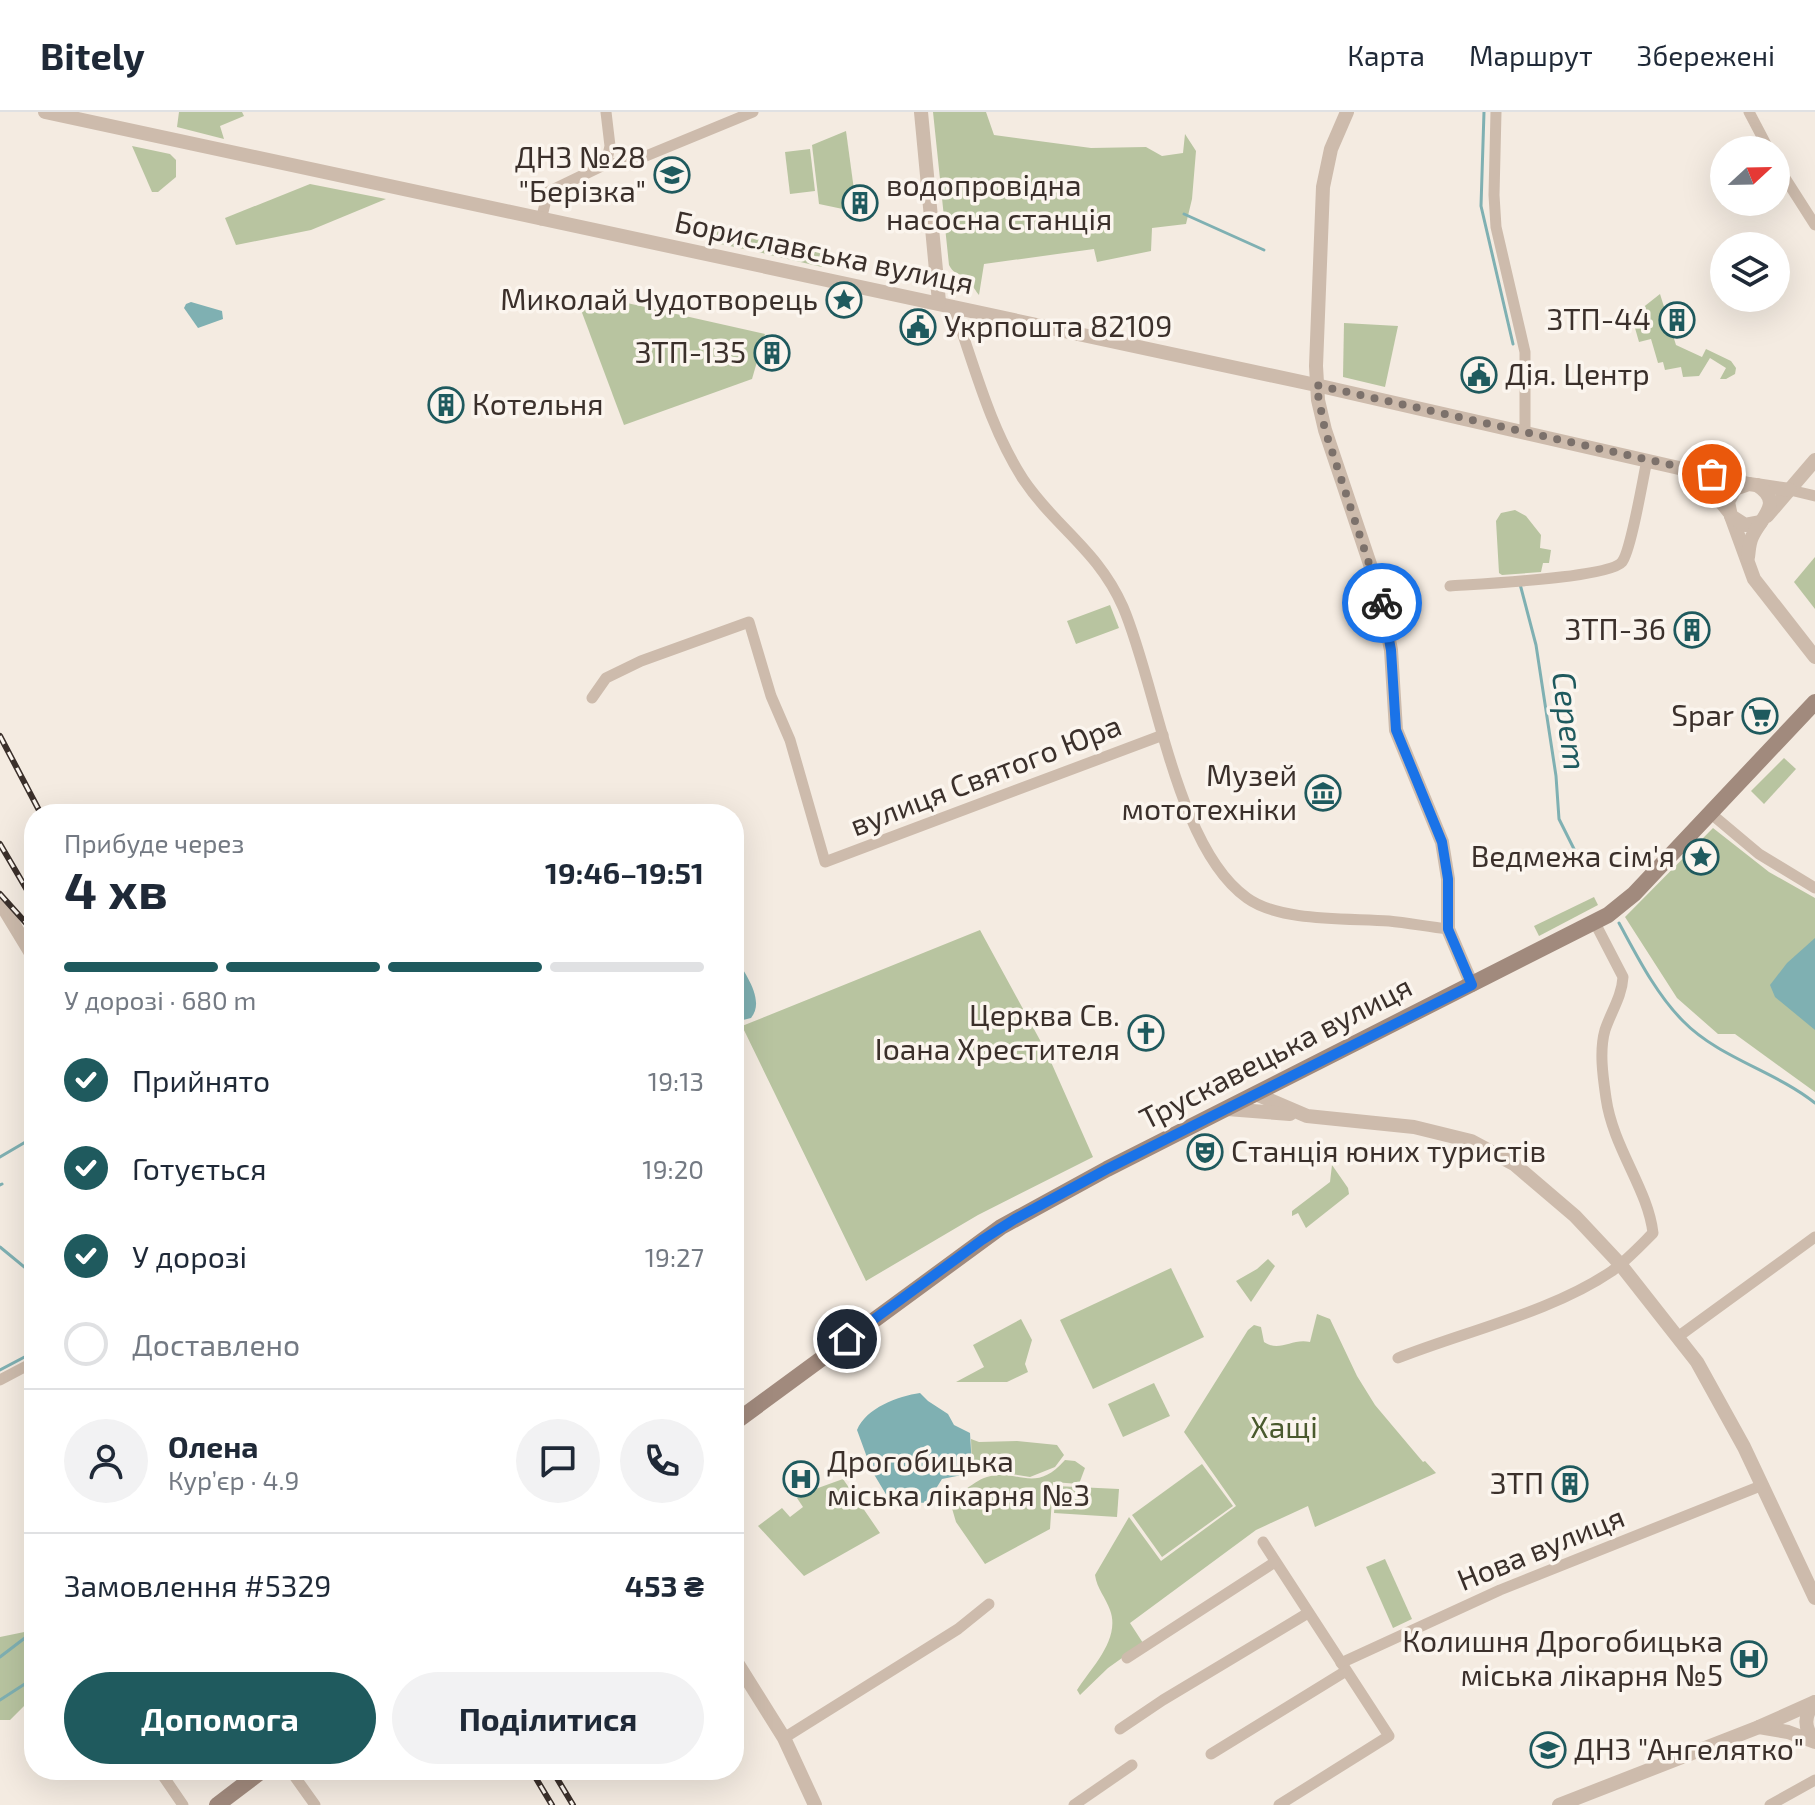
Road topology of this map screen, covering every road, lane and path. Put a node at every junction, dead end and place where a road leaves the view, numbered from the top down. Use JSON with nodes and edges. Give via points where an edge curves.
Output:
{"nodes":[{"id":1,"x":45,"y":112,"type":"edge"},
{"id":2,"x":605,"y":112,"type":"edge"},
{"id":3,"x":753,"y":112,"type":"edge"},
{"id":4,"x":921,"y":112,"type":"edge"},
{"id":5,"x":1347,"y":112,"type":"edge"},
{"id":6,"x":1496,"y":112,"type":"edge"},
{"id":7,"x":1749,"y":112,"type":"edge"},
{"id":8,"x":1762,"y":136,"type":"edge"},
{"id":9,"x":606,"y":164,"type":"junction"},
{"id":10,"x":1790,"y":186,"type":"edge"},
{"id":11,"x":541,"y":220,"type":"junction"},
{"id":12,"x":1815,"y":225,"type":"edge"},
{"id":13,"x":946,"y":304,"type":"junction"},
{"id":14,"x":1316,"y":385,"type":"junction"},
{"id":15,"x":1525,"y":433,"type":"junction"},
{"id":16,"x":1647,"y":460,"type":"junction"},
{"id":17,"x":1815,"y":460,"type":"edge"},
{"id":18,"x":1686,"y":468,"type":"junction"},
{"id":19,"x":1752,"y":484,"type":"junction"},
{"id":20,"x":1790,"y":490,"type":"junction"},
{"id":21,"x":1815,"y":496,"type":"edge"},
{"id":22,"x":1730,"y":514,"type":"junction"},
{"id":23,"x":1763,"y":520,"type":"junction"},
{"id":24,"x":1747,"y":561,"type":"junction"},
{"id":25,"x":1450,"y":586,"type":"dead end"},
{"id":26,"x":1815,"y":657,"type":"edge"},
{"id":27,"x":592,"y":698,"type":"dead end"},
{"id":28,"x":1815,"y":702,"type":"edge"},
{"id":29,"x":1163,"y":735,"type":"junction"},
{"id":30,"x":1709,"y":812,"type":"junction"},
{"id":31,"x":1815,"y":888,"type":"edge"},
{"id":32,"x":0,"y":902,"type":"edge"},
{"id":33,"x":1608,"y":915,"type":"junction"},
{"id":34,"x":1448,"y":929,"type":"junction"},
{"id":35,"x":24,"y":942,"type":"edge"},
{"id":36,"x":1472,"y":985,"type":"junction"},
{"id":37,"x":1276,"y":1084,"type":"junction"},
{"id":38,"x":1256,"y":1094,"type":"junction"},
{"id":39,"x":1227,"y":1109,"type":"junction"},
{"id":40,"x":1296,"y":1112,"type":"junction"},
{"id":41,"x":1815,"y":1237,"type":"edge"},
{"id":42,"x":1620,"y":1264,"type":"junction"},
{"id":43,"x":1679,"y":1336,"type":"junction"},
{"id":44,"x":1398,"y":1358,"type":"dead end"},
{"id":45,"x":24,"y":1367,"type":"edge"},
{"id":46,"x":0,"y":1380,"type":"edge"},
{"id":47,"x":744,"y":1416,"type":"edge"},
{"id":48,"x":1763,"y":1485,"type":"junction"},
{"id":49,"x":1263,"y":1542,"type":"dead end"},
{"id":50,"x":1275,"y":1562,"type":"junction"},
{"id":51,"x":1815,"y":1598,"type":"edge"},
{"id":52,"x":989,"y":1604,"type":"dead end"},
{"id":53,"x":1308,"y":1613,"type":"junction"},
{"id":54,"x":1127,"y":1658,"type":"dead end"},
{"id":55,"x":1343,"y":1667,"type":"junction"},
{"id":56,"x":744,"y":1674,"type":"edge"},
{"id":57,"x":1815,"y":1702,"type":"edge"},
{"id":58,"x":1759,"y":1727,"type":"junction"},
{"id":59,"x":1120,"y":1729,"type":"dead end"},
{"id":60,"x":784,"y":1738,"type":"junction"},
{"id":61,"x":1815,"y":1741,"type":"edge"},
{"id":62,"x":1211,"y":1754,"type":"dead end"},
{"id":63,"x":1132,"y":1765,"type":"dead end"},
{"id":64,"x":166,"y":1780,"type":"edge"},
{"id":65,"x":250,"y":1780,"type":"edge"},
{"id":66,"x":297,"y":1780,"type":"edge"},
{"id":67,"x":1815,"y":1780,"type":"edge"},
{"id":68,"x":183,"y":1805,"type":"edge"},
{"id":69,"x":217,"y":1805,"type":"edge"},
{"id":70,"x":315,"y":1805,"type":"edge"},
{"id":71,"x":815,"y":1805,"type":"edge"},
{"id":72,"x":1074,"y":1805,"type":"edge"},
{"id":73,"x":1279,"y":1805,"type":"edge"},
{"id":74,"x":1559,"y":1805,"type":"edge"},
{"id":75,"x":1770,"y":1805,"type":"edge"}],
"edges":[{"from":1,"to":11,"type":"street","name":"Бориславська вулиця"},
{"from":2,"to":9,"type":"street","via":[[610,146]]},
{"from":3,"to":9,"type":"street","via":[[629,163]]},
{"from":4,"to":13,"type":"street"},
{"from":5,"to":14,"type":"street","via":[[1323,187]]},
{"from":6,"to":15,"type":"street","via":[[1496,227],[1525,352]]},
{"from":7,"to":8,"type":"street"},
{"from":9,"to":11,"type":"street","via":[[548,192]]},
{"from":10,"to":12,"type":"street"},
{"from":11,"to":13,"type":"street","name":"Бориславська вулиця"},
{"from":13,"to":14,"type":"street","name":"Бориславська вулиця"},
{"from":13,"to":29,"type":"street","name":"вулиця Святого Юра","via":[[1009,455],[1042,504],[1095,559],[1123,608]]},
{"from":14,"to":15,"type":"street","name":"Бориславська вулиця"},
{"from":14,"to":34,"type":"street","via":[[1325,430],[1379,591],[1391,650],[1396,730],[1442,842]]},
{"from":15,"to":16,"type":"street","name":"Бориславська вулиця"},
{"from":16,"to":18,"type":"street","name":"Бориславська вулиця"},
{"from":16,"to":25,"type":"street","via":[[1626,550],[1616,567]]},
{"from":17,"to":20,"type":"street"},
{"from":18,"to":19,"type":"street","name":"Бориславська вулиця"},
{"from":18,"to":22,"type":"street","via":[[1706,483]]},
{"from":19,"to":20,"type":"street","name":"Бориславська вулиця"},
{"from":19,"to":22,"type":"street","via":[[1732,492]]},
{"from":19,"to":23,"type":"street","via":[[1768,496],[1769,511]]},
{"from":20,"to":21,"type":"street"},
{"from":20,"to":23,"type":"street"},
{"from":22,"to":23,"type":"street","via":[[1745,525]]},
{"from":22,"to":24,"type":"street"},
{"from":23,"to":24,"type":"street","via":[[1750,542]]},
{"from":24,"to":26,"type":"street","via":[[1770,603]]},
{"from":27,"to":29,"type":"street","name":"вулиця Святого Юра","via":[[606,678],[641,661],[749,622],[825,862]]},
{"from":28,"to":30,"type":"main road","name":"Трускавецька вулиця"},
{"from":29,"to":34,"type":"street","name":"вулиця Святого Юра","via":[[1202,840],[1222,874],[1248,899],[1282,912]]},
{"from":30,"to":31,"type":"street","via":[[1759,854]]},
{"from":30,"to":33,"type":"main road","name":"Трускавецька вулиця"},
{"from":32,"to":35,"type":"street"},
{"from":33,"to":36,"type":"main road","name":"Трускавецька вулиця"},
{"from":33,"to":42,"type":"street","via":[[1623,987],[1603,1037],[1606,1099],[1653,1233]]},
{"from":34,"to":36,"type":"street"},
{"from":36,"to":37,"type":"main road","name":"Трускавецька вулиця"},
{"from":37,"to":38,"type":"main road","name":"Трускавецька вулиця"},
{"from":37,"to":40,"type":"street"},
{"from":38,"to":39,"type":"main road","name":"Трускавецька вулиця"},
{"from":38,"to":40,"type":"street"},
{"from":39,"to":40,"type":"street"},
{"from":39,"to":47,"type":"main road","name":"Трускавецька вулиця","via":[[1001,1227]]},
{"from":40,"to":42,"type":"street","via":[[1414,1127],[1485,1147],[1541,1186]]},
{"from":41,"to":43,"type":"street"},
{"from":42,"to":43,"type":"street"},
{"from":42,"to":44,"type":"street","via":[[1541,1306]]},
{"from":43,"to":48,"type":"street","via":[[1717,1394]]},
{"from":45,"to":46,"type":"street"},
{"from":48,"to":51,"type":"street"},
{"from":48,"to":55,"type":"street","name":"Нова вулиця","via":[[1500,1590]]},
{"from":49,"to":50,"type":"street"},
{"from":50,"to":53,"type":"street"},
{"from":50,"to":54,"type":"street"},
{"from":52,"to":60,"type":"street"},
{"from":53,"to":55,"type":"street"},
{"from":53,"to":59,"type":"street"},
{"from":55,"to":62,"type":"street","name":"Нова вулиця"},
{"from":55,"to":73,"type":"street","via":[[1389,1736]]},
{"from":56,"to":60,"type":"street"},
{"from":57,"to":58,"type":"street"},
{"from":57,"to":61,"type":"street","via":[[1806,1726]]},
{"from":58,"to":61,"type":"street"},
{"from":58,"to":74,"type":"street"},
{"from":60,"to":71,"type":"street"},
{"from":63,"to":72,"type":"street"},
{"from":64,"to":68,"type":"street"},
{"from":65,"to":69,"type":"main road"},
{"from":66,"to":70,"type":"street"},
{"from":67,"to":75,"type":"street"}]}
